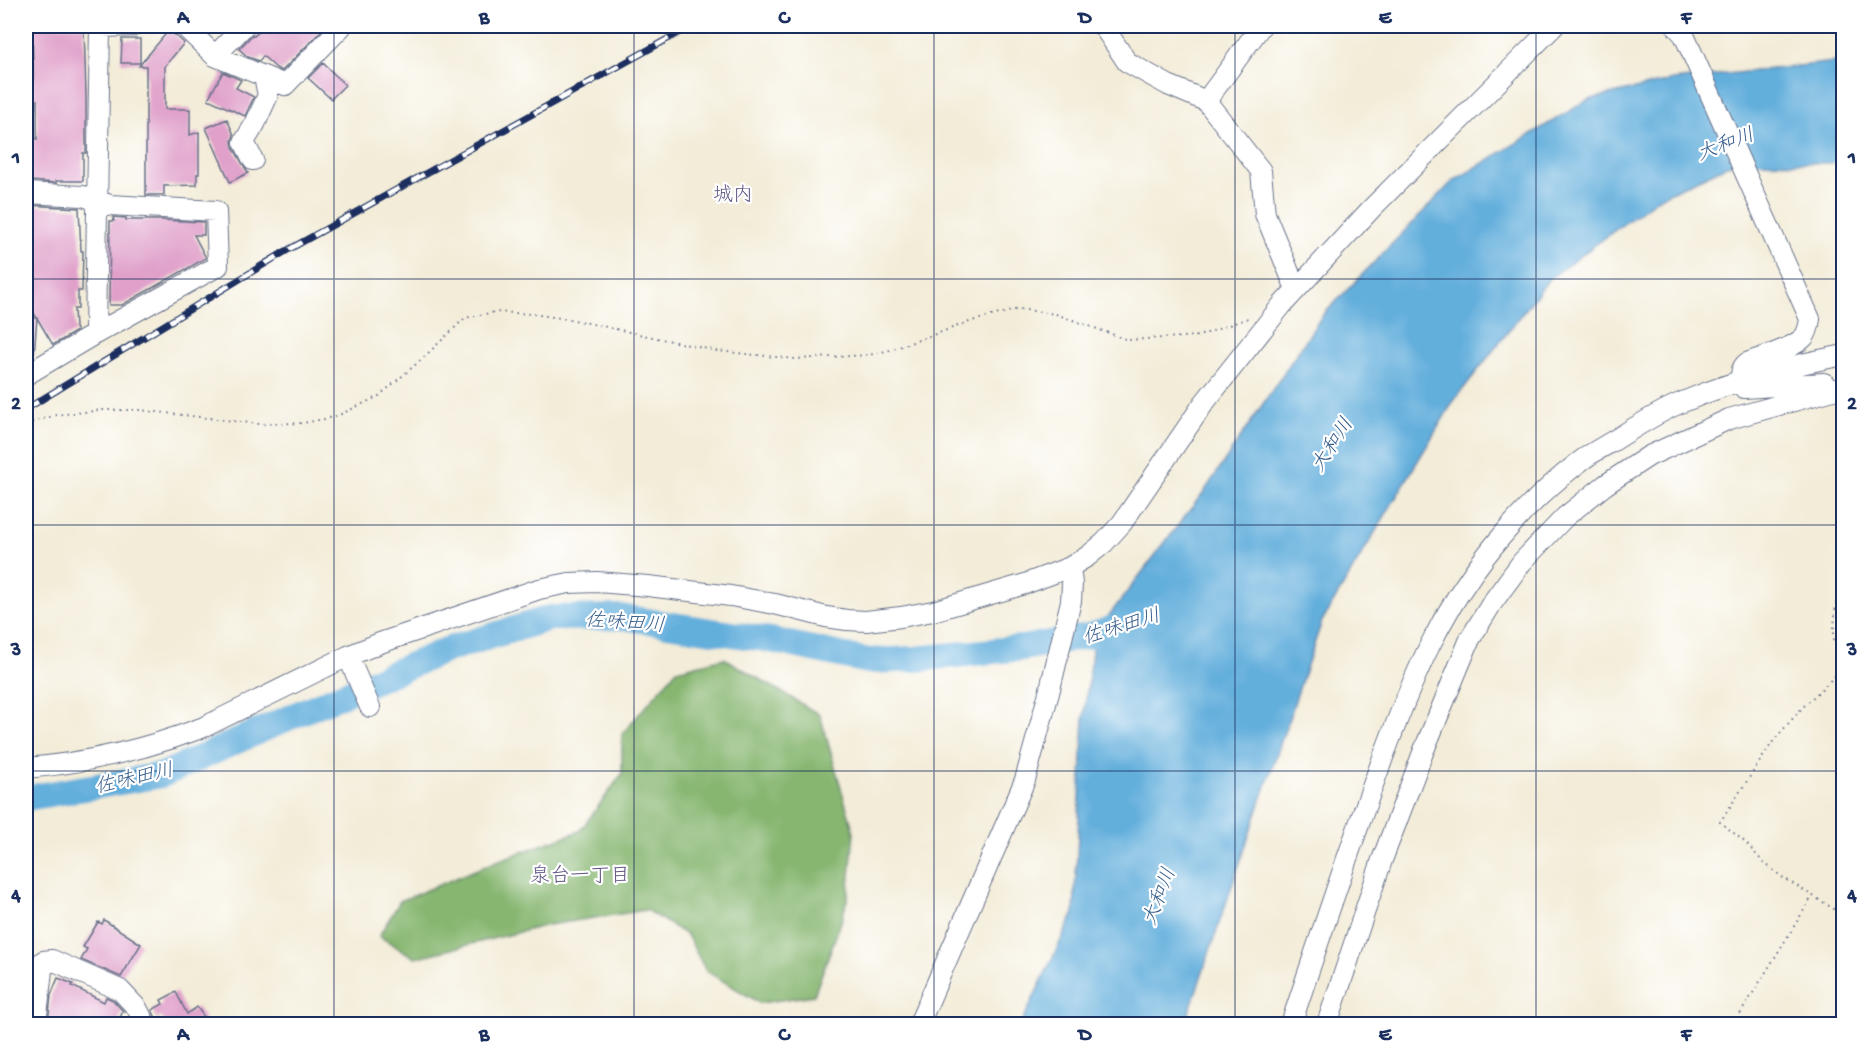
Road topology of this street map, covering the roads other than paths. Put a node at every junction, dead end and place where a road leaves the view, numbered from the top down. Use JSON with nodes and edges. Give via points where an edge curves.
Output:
{"nodes":[{"id":1,"x":100,"y":26,"type":"edge"},
{"id":2,"x":133,"y":26,"type":"edge"},
{"id":3,"x":184,"y":26,"type":"edge"},
{"id":4,"x":244,"y":26,"type":"edge"},
{"id":5,"x":342,"y":26,"type":"edge"},
{"id":6,"x":1103,"y":26,"type":"edge"},
{"id":7,"x":1261,"y":26,"type":"edge"},
{"id":8,"x":1554,"y":26,"type":"edge"},
{"id":9,"x":1676,"y":26,"type":"edge"},
{"id":10,"x":215,"y":56,"type":"junction"},
{"id":11,"x":264,"y":77,"type":"junction"},
{"id":12,"x":1206,"y":101,"type":"junction"},
{"id":13,"x":253,"y":160,"type":"dead end"},
{"id":14,"x":26,"y":193,"type":"edge"},
{"id":15,"x":98,"y":200,"type":"junction"},
{"id":16,"x":1296,"y":289,"type":"junction"},
{"id":17,"x":95,"y":334,"type":"junction"},
{"id":18,"x":1844,"y":355,"type":"edge"},
{"id":19,"x":26,"y":375,"type":"edge"},
{"id":20,"x":1742,"y":381,"type":"junction"},
{"id":21,"x":1840,"y":387,"type":"edge"},
{"id":22,"x":1070,"y":567,"type":"junction"},
{"id":23,"x":350,"y":661,"type":"junction"},
{"id":24,"x":370,"y":707,"type":"dead end"},
{"id":25,"x":26,"y":768,"type":"edge"},
{"id":26,"x":36,"y":1024,"type":"edge"},
{"id":27,"x":145,"y":1024,"type":"edge"},
{"id":28,"x":919,"y":1024,"type":"edge"},
{"id":29,"x":1291,"y":1024,"type":"edge"},
{"id":30,"x":1327,"y":1024,"type":"edge"}],
"edges":[{"from":1,"to":2,"type":"street"},
{"from":1,"to":15,"type":"street"},
{"from":3,"to":10,"type":"street"},
{"from":4,"to":10,"type":"street"},
{"from":5,"to":11,"type":"street","via":[[285,85]]},
{"from":6,"to":12,"type":"street","via":[[1127,62]]},
{"from":7,"to":12,"type":"street"},
{"from":8,"to":16,"type":"street"},
{"from":9,"to":20,"type":"street","via":[[1684,36],[1810,319],[1809,328],[1796,343],[1742,366]]},
{"from":10,"to":11,"type":"street"},
{"from":11,"to":13,"type":"street","via":[[268,94],[244,142]]},
{"from":12,"to":16,"type":"street","via":[[1261,171],[1265,214]]},
{"from":14,"to":15,"type":"street"},
{"from":15,"to":17,"type":"street"},
{"from":15,"to":17,"type":"street","via":[[110,205],[216,211],[218,266]]},
{"from":16,"to":22,"type":"street","via":[[1204,404],[1122,523],[1104,543]]},
{"from":17,"to":19,"type":"street"},
{"from":18,"to":20,"type":"street"},
{"from":20,"to":21,"type":"street","via":[[1744,388],[1836,382]]},
{"from":20,"to":29,"type":"street","via":[[1677,404],[1579,462],[1515,520],[1479,565],[1429,647],[1406,701],[1355,834]]},
{"from":21,"to":30,"type":"street","via":[[1729,419],[1649,456],[1565,517],[1522,562],[1470,639],[1382,860]]},
{"from":22,"to":23,"type":"street","via":[[933,611],[866,621],[826,617],[691,590],[569,583],[520,595],[380,643]]},
{"from":22,"to":28,"type":"street","via":[[1071,601],[1033,757]]},
{"from":23,"to":24,"type":"street"},
{"from":23,"to":25,"type":"street","via":[[180,737],[84,760]]},
{"from":26,"to":27,"type":"street","via":[[43,961],[52,960],[120,990],[137,1008]]}]}
